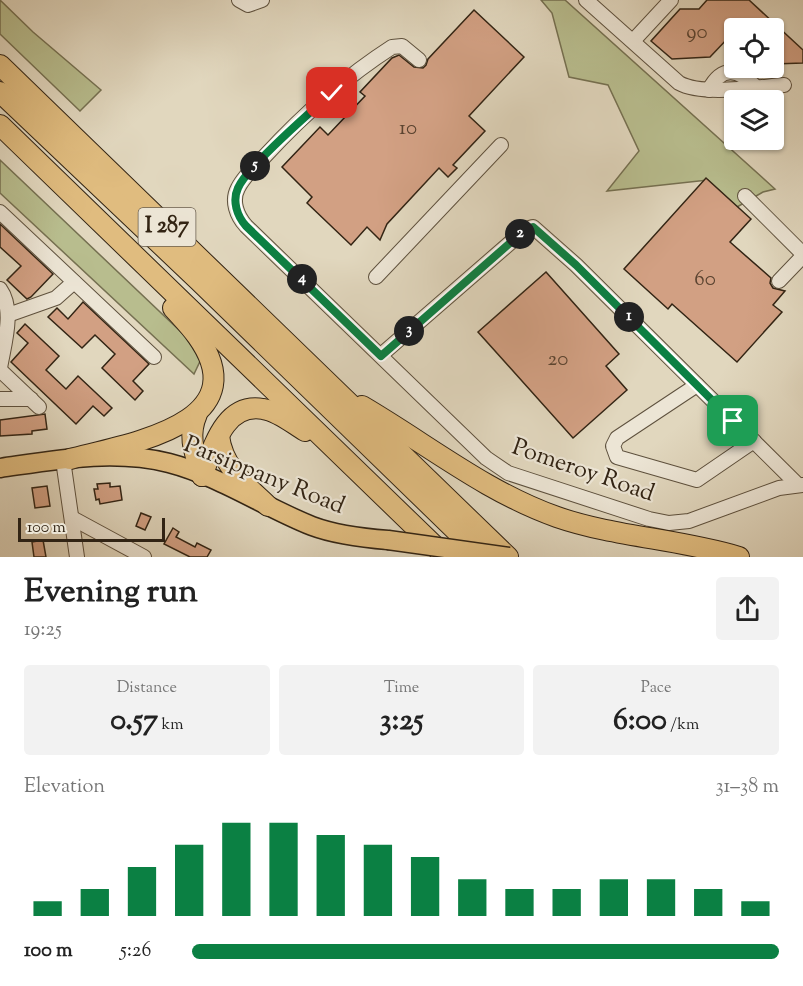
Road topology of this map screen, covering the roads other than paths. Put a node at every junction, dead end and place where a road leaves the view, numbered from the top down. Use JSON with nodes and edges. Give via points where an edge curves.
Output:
{"nodes":[{"id":1,"x":239,"y":0,"type":"edge"},
{"id":2,"x":262,"y":0,"type":"edge"},
{"id":3,"x":586,"y":0,"type":"edge"},
{"id":4,"x":671,"y":0,"type":"edge"},
{"id":5,"x":633,"y":41,"type":"junction"},
{"id":6,"x":419,"y":60,"type":"dead end"},
{"id":7,"x":0,"y":65,"type":"edge"},
{"id":8,"x":784,"y":85,"type":"dead end"},
{"id":9,"x":0,"y":92,"type":"edge"},
{"id":10,"x":0,"y":125,"type":"edge"},
{"id":11,"x":501,"y":145,"type":"dead end"},
{"id":12,"x":61,"y":183,"type":"junction"},
{"id":13,"x":745,"y":196,"type":"dead end"},
{"id":14,"x":0,"y":212,"type":"edge"},
{"id":15,"x":803,"y":255,"type":"edge"},
{"id":16,"x":376,"y":278,"type":"dead end"},
{"id":17,"x":779,"y":281,"type":"dead end"},
{"id":18,"x":74,"y":282,"type":"junction"},
{"id":19,"x":0,"y":290,"type":"edge"},
{"id":20,"x":8,"y":315,"type":"junction"},
{"id":21,"x":381,"y":356,"type":"junction"},
{"id":22,"x":154,"y":357,"type":"dead end"},
{"id":23,"x":0,"y":369,"type":"edge"},
{"id":24,"x":697,"y":385,"type":"junction"},
{"id":25,"x":334,"y":390,"type":"junction"},
{"id":26,"x":0,"y":399,"type":"edge"},
{"id":27,"x":196,"y":414,"type":"junction"},
{"id":28,"x":219,"y":436,"type":"junction"},
{"id":29,"x":754,"y":441,"type":"junction"},
{"id":30,"x":333,"y":448,"type":"junction"},
{"id":31,"x":67,"y":459,"type":"junction"},
{"id":32,"x":0,"y":468,"type":"edge"},
{"id":33,"x":202,"y":476,"type":"junction"},
{"id":34,"x":800,"y":484,"type":"edge"},
{"id":35,"x":268,"y":506,"type":"junction"},
{"id":36,"x":72,"y":518,"type":"junction"},
{"id":37,"x":77,"y":557,"type":"edge"},
{"id":38,"x":144,"y":557,"type":"edge"},
{"id":39,"x":446,"y":557,"type":"edge"},
{"id":40,"x":483,"y":557,"type":"edge"},
{"id":41,"x":508,"y":557,"type":"edge"},
{"id":42,"x":739,"y":557,"type":"edge"}],
"edges":[{"from":1,"to":2,"type":"street","via":[[248,5]]},
{"from":3,"to":5,"type":"street"},
{"from":4,"to":5,"type":"street"},
{"from":5,"to":8,"type":"street","via":[[688,88]]},
{"from":6,"to":21,"type":"street","name":"Pomeroy Road","via":[[402,46],[380,55],[279,140],[248,173],[237,189],[235,204],[246,226]]},
{"from":7,"to":25,"type":"highway","number":"I 287"},
{"from":9,"to":40,"type":"highway"},
{"from":10,"to":12,"type":"highway","number":"I 287"},
{"from":11,"to":16,"type":"street"},
{"from":12,"to":27,"type":"highway","via":[[198,336],[210,359],[213,379],[209,396]]},
{"from":12,"to":30,"type":"highway","number":"I 287"},
{"from":13,"to":15,"type":"street"},
{"from":14,"to":18,"type":"street"},
{"from":15,"to":17,"type":"street"},
{"from":18,"to":20,"type":"street","via":[[56,298]]},
{"from":18,"to":22,"type":"street"},
{"from":19,"to":20,"type":"street","via":[[6,297]]},
{"from":20,"to":23,"type":"street"},
{"from":21,"to":24,"type":"street","via":[[526,229],[533,227]]},
{"from":21,"to":34,"type":"street","name":"Pomeroy Road","via":[[496,466],[533,482],[649,519],[689,521]]},
{"from":23,"to":26,"type":"street","via":[[35,403]]},
{"from":24,"to":29,"type":"street"},
{"from":24,"to":29,"type":"street","via":[[617,438],[613,446],[617,457],[697,480]]},
{"from":25,"to":41,"type":"highway","number":"I 287"},
{"from":25,"to":42,"type":"highway","via":[[470,475],[529,506],[586,525]]},
{"from":27,"to":31,"type":"highway","via":[[176,427],[134,442]]},
{"from":27,"to":33,"type":"highway","via":[[191,441]]},
{"from":28,"to":30,"type":"highway","via":[[236,413],[262,408]]},
{"from":28,"to":33,"type":"highway"},
{"from":28,"to":35,"type":"highway","via":[[225,460]]},
{"from":29,"to":34,"type":"street"},
{"from":30,"to":39,"type":"highway","number":"I 287"},
{"from":31,"to":32,"type":"main road","name":"Parsippany Road"},
{"from":31,"to":33,"type":"main road","name":"Parsippany Road","via":[[132,457],[172,464]]},
{"from":31,"to":36,"type":"street"},
{"from":33,"to":35,"type":"main road","name":"Parsippany Road"},
{"from":35,"to":41,"type":"main road","name":"Parsippany Road","bridge":true,"via":[[327,531],[353,537]]},
{"from":36,"to":37,"type":"street"},
{"from":36,"to":38,"type":"street"}]}
